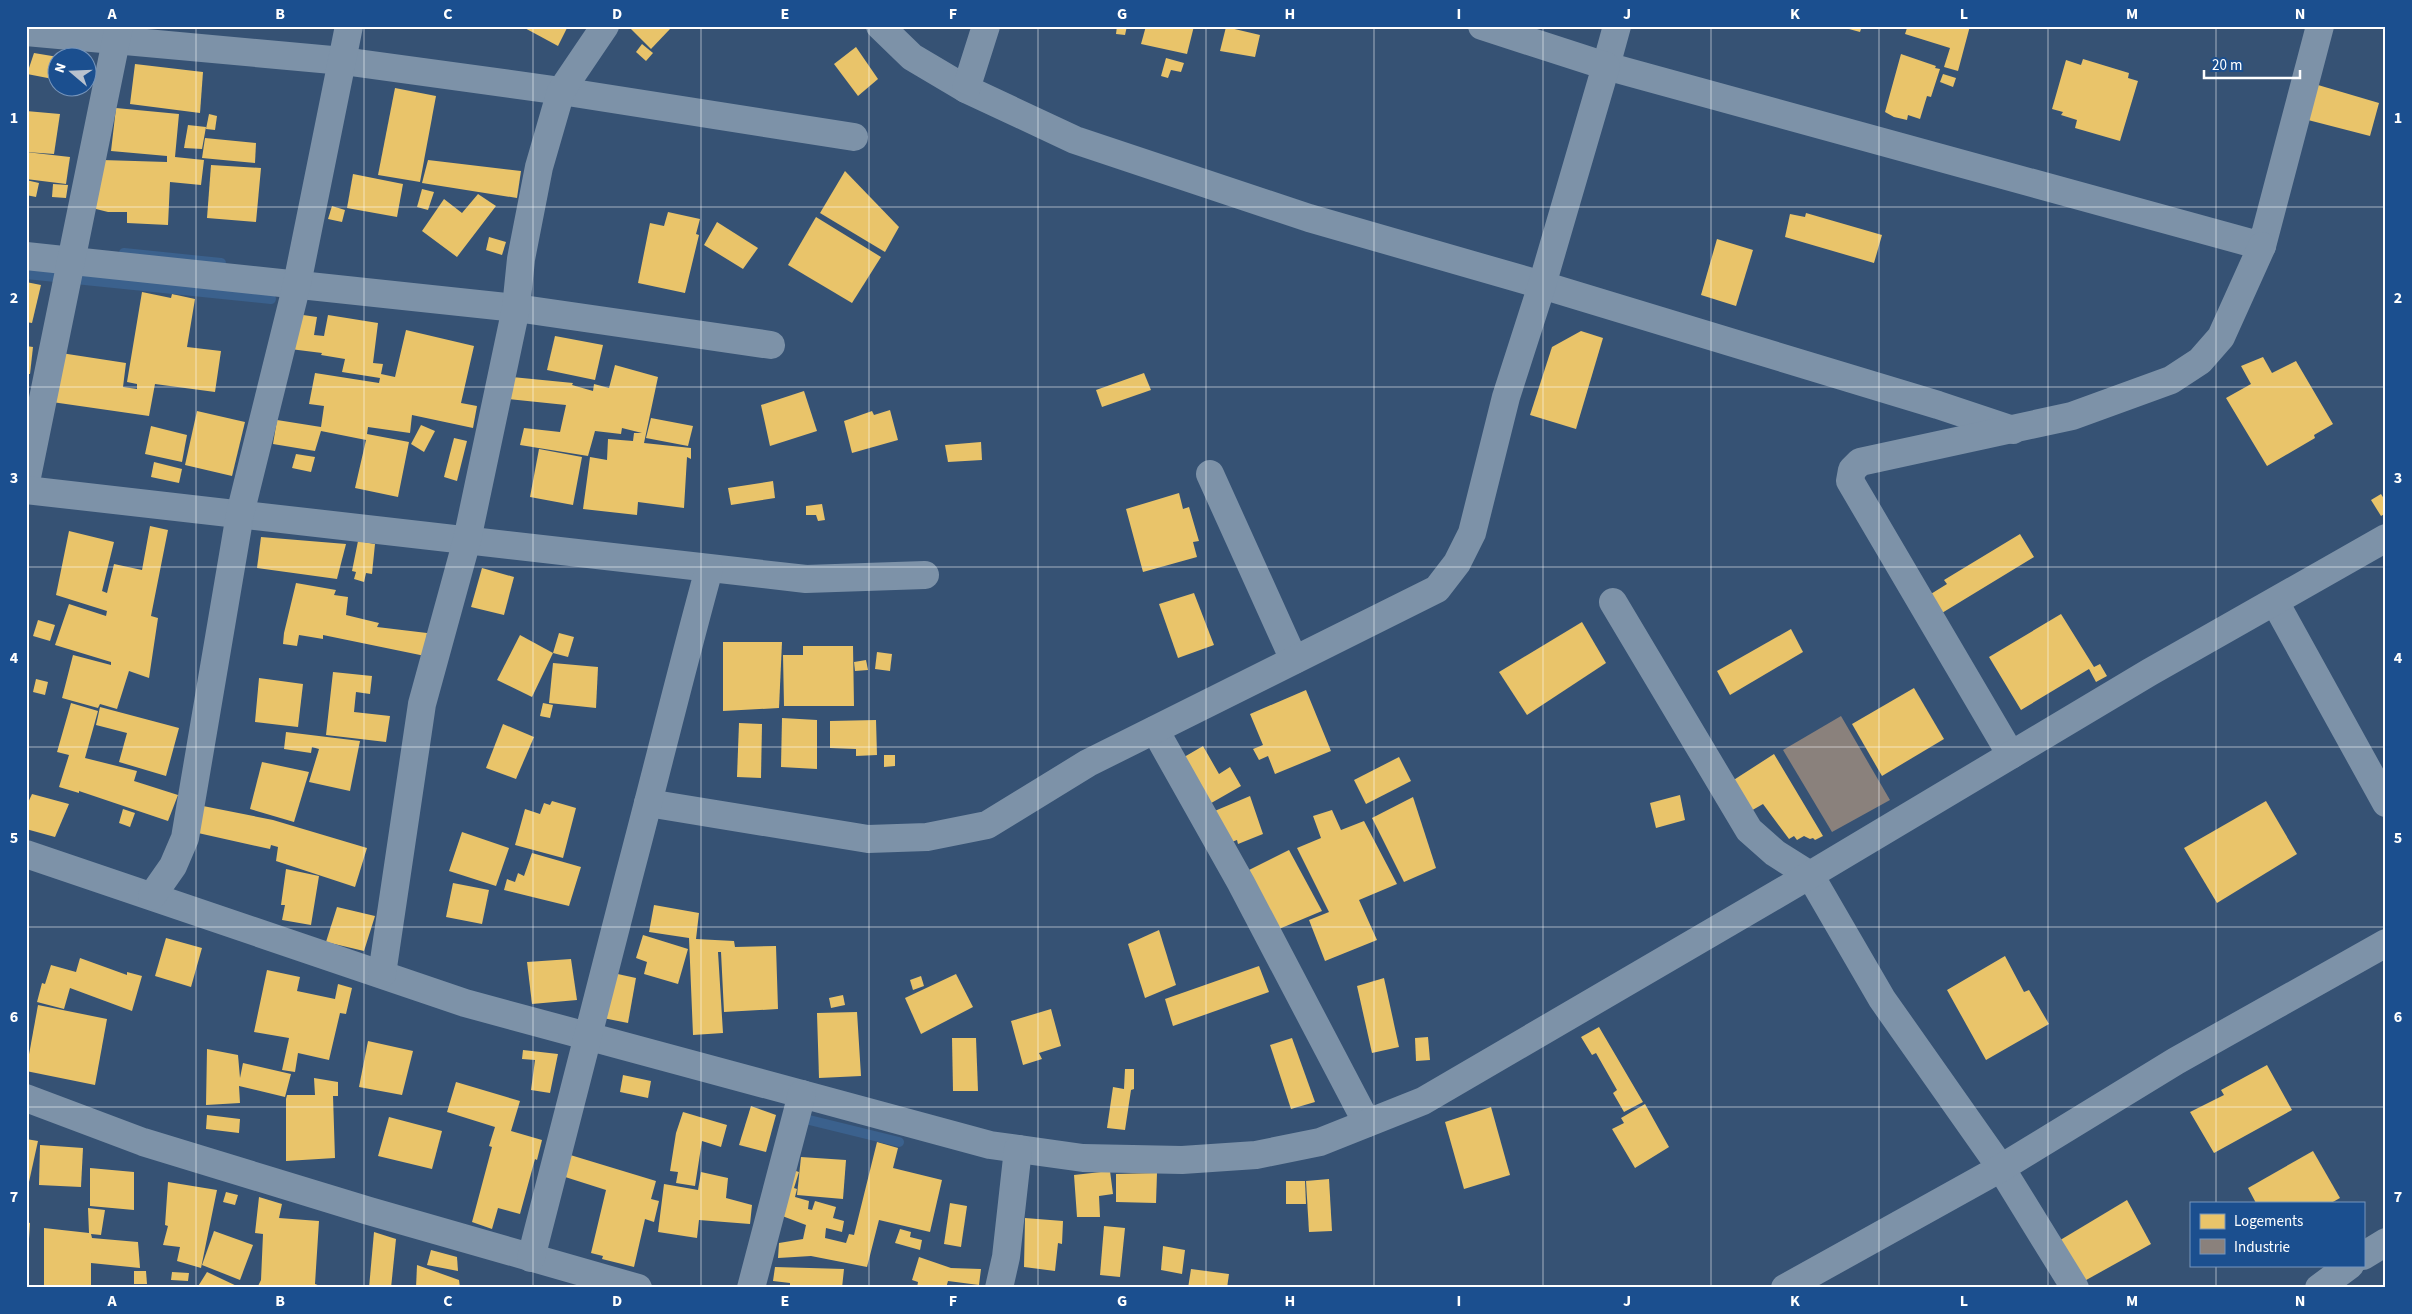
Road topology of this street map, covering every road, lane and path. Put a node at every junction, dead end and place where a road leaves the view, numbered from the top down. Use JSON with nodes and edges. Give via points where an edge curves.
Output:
{"nodes":[{"id":1,"x":349,"y":26,"type":"edge"},
{"id":2,"x":604,"y":26,"type":"edge"},
{"id":3,"x":880,"y":26,"type":"edge"},
{"id":4,"x":986,"y":26,"type":"edge"},
{"id":5,"x":1482,"y":26,"type":"edge"},
{"id":6,"x":1617,"y":26,"type":"edge"},
{"id":7,"x":2320,"y":26,"type":"edge"},
{"id":8,"x":26,"y":32,"type":"edge"},
{"id":9,"x":118,"y":33,"type":"edge"},
{"id":10,"x":343,"y":60,"type":"junction"},
{"id":11,"x":1606,"y":66,"type":"junction"},
{"id":12,"x":966,"y":89,"type":"junction"},
{"id":13,"x":561,"y":91,"type":"junction"},
{"id":14,"x":854,"y":137,"type":"dead end"},
{"id":15,"x":2262,"y":246,"type":"junction"},
{"id":16,"x":26,"y":256,"type":"edge"},
{"id":17,"x":72,"y":260,"type":"junction"},
{"id":18,"x":297,"y":284,"type":"junction"},
{"id":19,"x":1542,"y":285,"type":"junction"},
{"id":20,"x":516,"y":308,"type":"junction"},
{"id":21,"x":771,"y":345,"type":"dead end"},
{"id":22,"x":2013,"y":430,"type":"junction"},
{"id":23,"x":1210,"y":474,"type":"dead end"},
{"id":24,"x":26,"y":482,"type":"edge"},
{"id":25,"x":26,"y":490,"type":"edge"},
{"id":26,"x":240,"y":514,"type":"junction"},
{"id":27,"x":2386,"y":538,"type":"edge"},
{"id":28,"x":467,"y":540,"type":"junction"},
{"id":29,"x":709,"y":568,"type":"junction"},
{"id":30,"x":925,"y":575,"type":"dead end"},
{"id":31,"x":1613,"y":602,"type":"dead end"},
{"id":32,"x":2275,"y":602,"type":"junction"},
{"id":33,"x":1294,"y":660,"type":"junction"},
{"id":34,"x":1154,"y":730,"type":"junction"},
{"id":35,"x":2011,"y":754,"type":"junction"},
{"id":36,"x":648,"y":803,"type":"junction"},
{"id":37,"x":2386,"y":803,"type":"edge"},
{"id":38,"x":26,"y":854,"type":"edge"},
{"id":39,"x":1810,"y":875,"type":"junction"},
{"id":40,"x":152,"y":896,"type":"junction"},
{"id":41,"x":2386,"y":943,"type":"edge"},
{"id":42,"x":382,"y":974,"type":"junction"},
{"id":43,"x":586,"y":1035,"type":"junction"},
{"id":44,"x":802,"y":1094,"type":"junction"},
{"id":45,"x":26,"y":1098,"type":"edge"},
{"id":46,"x":1367,"y":1123,"type":"junction"},
{"id":47,"x":1018,"y":1149,"type":"junction"},
{"id":48,"x":2001,"y":1168,"type":"junction"},
{"id":49,"x":2386,"y":1242,"type":"edge"},
{"id":50,"x":2364,"y":1255,"type":"edge"},
{"id":51,"x":531,"y":1258,"type":"junction"},
{"id":52,"x":2349,"y":1266,"type":"edge"},
{"id":53,"x":638,"y":1288,"type":"edge"},
{"id":54,"x":751,"y":1288,"type":"edge"},
{"id":55,"x":999,"y":1288,"type":"edge"},
{"id":56,"x":1785,"y":1288,"type":"edge"},
{"id":57,"x":2075,"y":1288,"type":"edge"},
{"id":58,"x":2318,"y":1288,"type":"edge"}],
"edges":[{"from":1,"to":10,"type":"street"},
{"from":2,"to":13,"type":"street"},
{"from":3,"to":12,"type":"street","via":[[912,57]]},
{"from":4,"to":12,"type":"street"},
{"from":5,"to":11,"type":"street"},
{"from":6,"to":11,"type":"street"},
{"from":7,"to":15,"type":"street"},
{"from":8,"to":9,"type":"street"},
{"from":9,"to":10,"type":"street"},
{"from":9,"to":17,"type":"street"},
{"from":10,"to":13,"type":"street"},
{"from":10,"to":18,"type":"street"},
{"from":11,"to":15,"type":"street"},
{"from":11,"to":19,"type":"street"},
{"from":12,"to":19,"type":"street","via":[[1084,143],[1309,218]]},
{"from":13,"to":14,"type":"street"},
{"from":13,"to":20,"type":"street","via":[[539,167],[521,258]]},
{"from":15,"to":22,"type":"street","via":[[2221,337],[2200,361],[2171,380],[2072,416]]},
{"from":16,"to":17,"type":"street"},
{"from":17,"to":18,"type":"street"},
{"from":17,"to":24,"type":"street"},
{"from":18,"to":20,"type":"street"},
{"from":18,"to":26,"type":"street"},
{"from":19,"to":22,"type":"street"},
{"from":19,"to":33,"type":"street","via":[[1506,397],[1472,533],[1457,563],[1437,588]]},
{"from":20,"to":21,"type":"street"},
{"from":20,"to":28,"type":"street"},
{"from":22,"to":35,"type":"street","via":[[1860,462],[1852,470],[1850,482]]},
{"from":23,"to":33,"type":"street"},
{"from":25,"to":26,"type":"street"},
{"from":26,"to":28,"type":"street"},
{"from":26,"to":40,"type":"street","via":[[185,838],[173,866]]},
{"from":27,"to":32,"type":"street"},
{"from":28,"to":29,"type":"street"},
{"from":28,"to":42,"type":"street","via":[[422,704]]},
{"from":29,"to":30,"type":"street","via":[[806,579]]},
{"from":29,"to":36,"type":"street"},
{"from":31,"to":39,"type":"street","via":[[1749,830],[1775,853]]},
{"from":32,"to":35,"type":"street"},
{"from":32,"to":37,"type":"street"},
{"from":33,"to":34,"type":"street"},
{"from":34,"to":36,"type":"street","via":[[1088,763],[987,825],[927,837],[868,839]]},
{"from":34,"to":46,"type":"street","via":[[1241,882]]},
{"from":35,"to":39,"type":"street"},
{"from":36,"to":43,"type":"street"},
{"from":38,"to":40,"type":"street"},
{"from":39,"to":46,"type":"street","via":[[1423,1101]]},
{"from":39,"to":48,"type":"street","via":[[1882,1000]]},
{"from":40,"to":42,"type":"street"},
{"from":41,"to":48,"type":"street","via":[[2176,1061]]},
{"from":42,"to":43,"type":"street","via":[[465,1003]]},
{"from":43,"to":44,"type":"street"},
{"from":43,"to":51,"type":"street"},
{"from":44,"to":47,"type":"street","via":[[990,1145]]},
{"from":44,"to":54,"type":"street"},
{"from":45,"to":51,"type":"street","via":[[153,1144]]},
{"from":46,"to":47,"type":"street","via":[[1320,1142],[1256,1155],[1182,1160],[1083,1158]]},
{"from":47,"to":55,"type":"street","via":[[1006,1257]]},
{"from":48,"to":56,"type":"street"},
{"from":48,"to":57,"type":"street"},
{"from":49,"to":50,"type":"street"},
{"from":51,"to":53,"type":"street"},
{"from":52,"to":58,"type":"street"}]}
